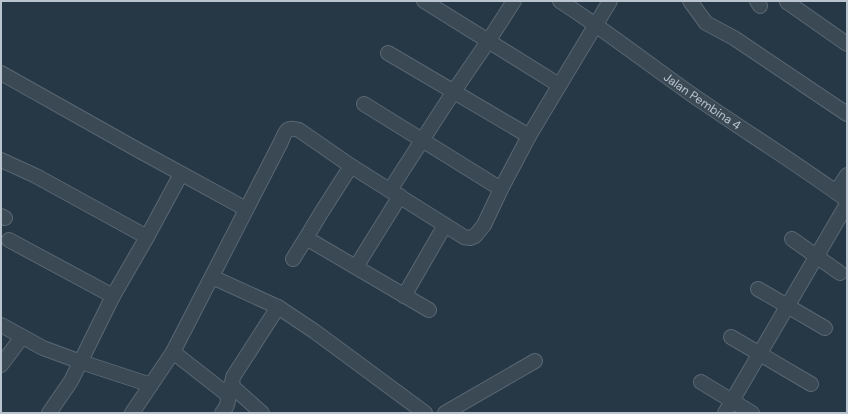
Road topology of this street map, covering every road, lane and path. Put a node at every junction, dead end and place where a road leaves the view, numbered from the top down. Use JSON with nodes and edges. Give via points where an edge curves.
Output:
{"nodes":[{"id":1,"x":424,"y":1,"type":"edge"},
{"id":2,"x":514,"y":1,"type":"edge"},
{"id":3,"x":560,"y":1,"type":"edge"},
{"id":4,"x":610,"y":1,"type":"edge"},
{"id":5,"x":690,"y":1,"type":"edge"},
{"id":6,"x":787,"y":2,"type":"edge"},
{"id":7,"x":596,"y":24,"type":"junction"},
{"id":8,"x":489,"y":40,"type":"junction"},
{"id":9,"x":847,"y":44,"type":"edge"},
{"id":10,"x":388,"y":53,"type":"dead end"},
{"id":11,"x":1,"y":73,"type":"edge"},
{"id":12,"x":559,"y":85,"type":"junction"},
{"id":13,"x":454,"y":91,"type":"junction"},
{"id":14,"x":364,"y":104,"type":"dead end"},
{"id":15,"x":847,"y":114,"type":"edge"},
{"id":16,"x":529,"y":136,"type":"junction"},
{"id":17,"x":422,"y":140,"type":"junction"},
{"id":18,"x":1,"y":160,"type":"edge"},
{"id":19,"x":351,"y":166,"type":"junction"},
{"id":20,"x":181,"y":174,"type":"junction"},
{"id":21,"x":847,"y":175,"type":"edge"},
{"id":22,"x":500,"y":190,"type":"junction"},
{"id":23,"x":395,"y":193,"type":"junction"},
{"id":24,"x":841,"y":196,"type":"edge"},
{"id":25,"x":847,"y":204,"type":"edge"},
{"id":26,"x":246,"y":209,"type":"junction"},
{"id":27,"x":445,"y":226,"type":"junction"},
{"id":28,"x":147,"y":237,"type":"junction"},
{"id":29,"x":306,"y":238,"type":"junction"},
{"id":30,"x":792,"y":239,"type":"dead end"},
{"id":31,"x":9,"y":240,"type":"dead end"},
{"id":32,"x":817,"y":256,"type":"junction"},
{"id":33,"x":293,"y":259,"type":"dead end"},
{"id":34,"x":356,"y":267,"type":"junction"},
{"id":35,"x":840,"y":272,"type":"dead end"},
{"id":36,"x":212,"y":277,"type":"junction"},
{"id":37,"x":758,"y":289,"type":"dead end"},
{"id":38,"x":113,"y":296,"type":"junction"},
{"id":39,"x":404,"y":296,"type":"junction"},
{"id":40,"x":788,"y":306,"type":"junction"},
{"id":41,"x":278,"y":308,"type":"junction"},
{"id":42,"x":429,"y":310,"type":"dead end"},
{"id":43,"x":1,"y":325,"type":"edge"},
{"id":44,"x":825,"y":328,"type":"dead end"},
{"id":45,"x":22,"y":337,"type":"junction"},
{"id":46,"x":731,"y":337,"type":"dead end"},
{"id":47,"x":173,"y":352,"type":"junction"},
{"id":48,"x":760,"y":354,"type":"junction"},
{"id":49,"x":535,"y":361,"type":"dead end"},
{"id":50,"x":81,"y":362,"type":"junction"},
{"id":51,"x":1,"y":365,"type":"edge"},
{"id":52,"x":700,"y":382,"type":"dead end"},
{"id":53,"x":810,"y":384,"type":"dead end"},
{"id":54,"x":151,"y":385,"type":"junction"},
{"id":55,"x":229,"y":388,"type":"junction"},
{"id":56,"x":729,"y":407,"type":"edge"},
{"id":57,"x":49,"y":413,"type":"edge"},
{"id":58,"x":132,"y":413,"type":"edge"},
{"id":59,"x":222,"y":413,"type":"edge"},
{"id":60,"x":262,"y":413,"type":"edge"},
{"id":61,"x":425,"y":413,"type":"edge"},
{"id":62,"x":445,"y":413,"type":"edge"},
{"id":63,"x":752,"y":413,"type":"edge"}],
"edges":[{"from":1,"to":8,"type":"street"},
{"from":2,"to":8,"type":"street"},
{"from":3,"to":7,"type":"street","name":"Jalan Pembina 4"},
{"from":4,"to":7,"type":"street"},
{"from":5,"to":15,"type":"street","via":[[706,23],[734,38]]},
{"from":6,"to":9,"type":"street"},
{"from":7,"to":12,"type":"street"},
{"from":7,"to":24,"type":"street","name":"Jalan Pembina 4","via":[[691,94]]},
{"from":8,"to":12,"type":"street"},
{"from":8,"to":13,"type":"street"},
{"from":10,"to":13,"type":"street"},
{"from":11,"to":20,"type":"street"},
{"from":12,"to":16,"type":"street"},
{"from":13,"to":16,"type":"street"},
{"from":13,"to":17,"type":"street"},
{"from":14,"to":17,"type":"street"},
{"from":16,"to":22,"type":"street"},
{"from":17,"to":22,"type":"street"},
{"from":17,"to":23,"type":"street"},
{"from":18,"to":28,"type":"street","via":[[36,176]]},
{"from":19,"to":23,"type":"street"},
{"from":19,"to":26,"type":"street","via":[[299,130],[290,128],[286,130]]},
{"from":19,"to":29,"type":"street"},
{"from":20,"to":26,"type":"street"},
{"from":20,"to":28,"type":"street"},
{"from":21,"to":24,"type":"street"},
{"from":22,"to":27,"type":"street","via":[[484,225],[475,236],[464,237]]},
{"from":23,"to":27,"type":"street"},
{"from":23,"to":34,"type":"street"},
{"from":25,"to":32,"type":"street"},
{"from":26,"to":36,"type":"street"},
{"from":27,"to":39,"type":"street"},
{"from":28,"to":38,"type":"street"},
{"from":29,"to":33,"type":"street"},
{"from":29,"to":34,"type":"street"},
{"from":30,"to":32,"type":"street"},
{"from":31,"to":38,"type":"street"},
{"from":32,"to":35,"type":"street"},
{"from":32,"to":40,"type":"street"},
{"from":34,"to":39,"type":"street"},
{"from":36,"to":41,"type":"street"},
{"from":36,"to":47,"type":"street"},
{"from":37,"to":40,"type":"street"},
{"from":38,"to":50,"type":"street"},
{"from":39,"to":42,"type":"street"},
{"from":40,"to":44,"type":"street"},
{"from":40,"to":48,"type":"street"},
{"from":41,"to":55,"type":"street","via":[[233,377]]},
{"from":41,"to":61,"type":"street","via":[[314,331]]},
{"from":43,"to":45,"type":"street"},
{"from":45,"to":50,"type":"street"},
{"from":45,"to":51,"type":"street"},
{"from":46,"to":48,"type":"street"},
{"from":47,"to":54,"type":"street"},
{"from":47,"to":55,"type":"street"},
{"from":48,"to":53,"type":"street"},
{"from":48,"to":56,"type":"street"},
{"from":49,"to":62,"type":"street"},
{"from":50,"to":54,"type":"street"},
{"from":50,"to":57,"type":"street"},
{"from":52,"to":56,"type":"street"},
{"from":54,"to":58,"type":"street"},
{"from":55,"to":59,"type":"street","via":[[228,403]]},
{"from":55,"to":60,"type":"street","via":[[234,388]]},
{"from":56,"to":63,"type":"street"}]}
